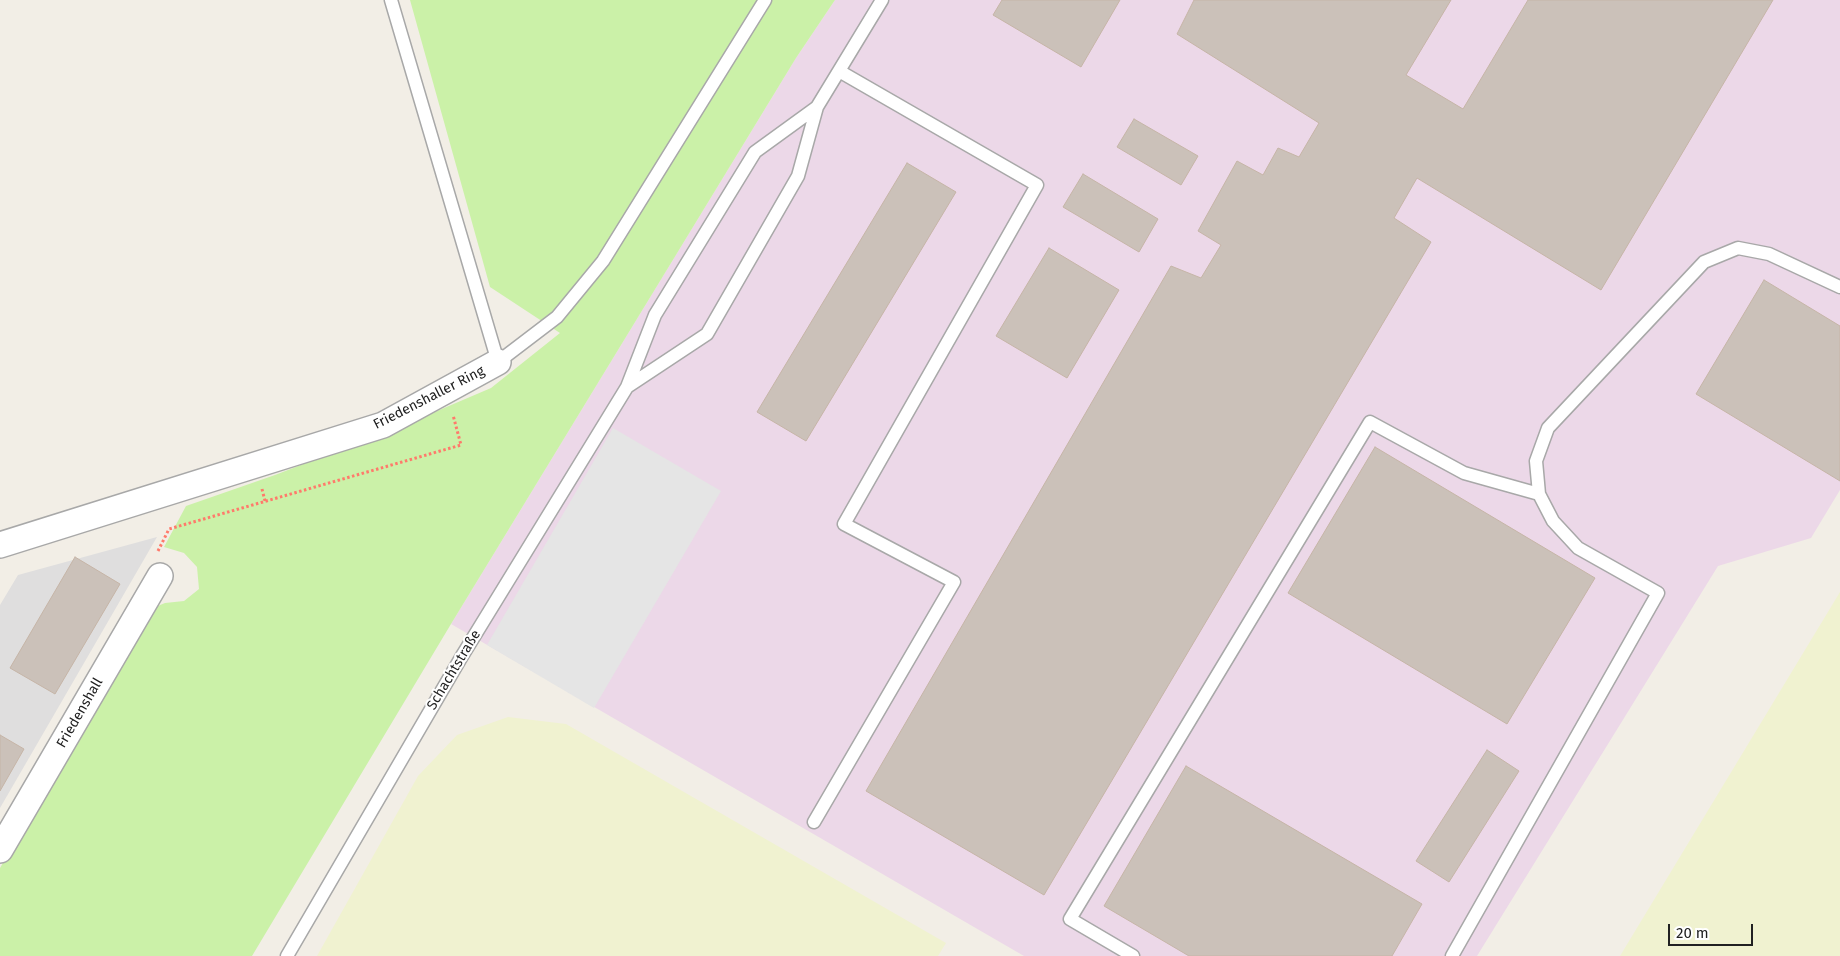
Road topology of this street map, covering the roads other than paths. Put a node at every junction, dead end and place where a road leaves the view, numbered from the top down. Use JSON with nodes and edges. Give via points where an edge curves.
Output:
{"nodes":[{"id":1,"x":391,"y":0,"type":"edge"},
{"id":2,"x":765,"y":0,"type":"edge"},
{"id":3,"x":882,"y":0,"type":"edge"},
{"id":4,"x":839,"y":71,"type":"junction"},
{"id":5,"x":817,"y":107,"type":"junction"},
{"id":6,"x":1840,"y":287,"type":"edge"},
{"id":7,"x":498,"y":362,"type":"junction"},
{"id":8,"x":627,"y":387,"type":"junction"},
{"id":9,"x":1539,"y":494,"type":"junction"},
{"id":10,"x":0,"y":545,"type":"edge"},
{"id":11,"x":160,"y":576,"type":"road end"},
{"id":12,"x":814,"y":822,"type":"dead end"},
{"id":13,"x":0,"y":850,"type":"edge"},
{"id":14,"x":287,"y":956,"type":"edge"},
{"id":15,"x":1133,"y":956,"type":"edge"},
{"id":16,"x":1452,"y":956,"type":"edge"}],
"edges":[{"from":1,"to":7,"type":"lane","name":"Friedenshaller Ring"},
{"from":2,"to":7,"type":"lane","via":[[603,261],[556,317]]},
{"from":3,"to":4,"type":"lane"},
{"from":4,"to":5,"type":"lane"},
{"from":4,"to":12,"type":"lane","via":[[1037,185],[844,524],[954,582]]},
{"from":5,"to":8,"type":"lane","name":"Schachtstraße","via":[[755,152],[656,315]]},
{"from":5,"to":8,"type":"lane","via":[[798,176],[707,334]]},
{"from":6,"to":9,"type":"lane","via":[[1769,254],[1738,248],[1704,262],[1548,428],[1536,462]]},
{"from":7,"to":10,"type":"street","name":"Friedenshaller Ring","via":[[383,425]]},
{"from":8,"to":14,"type":"lane","name":"Schachtstraße","via":[[462,656]]},
{"from":9,"to":15,"type":"lane","via":[[1464,473],[1370,422],[1070,920]]},
{"from":9,"to":16,"type":"lane","via":[[1553,521],[1578,548],[1658,594]]},
{"from":11,"to":13,"type":"street","name":"Friedenshall"}]}
